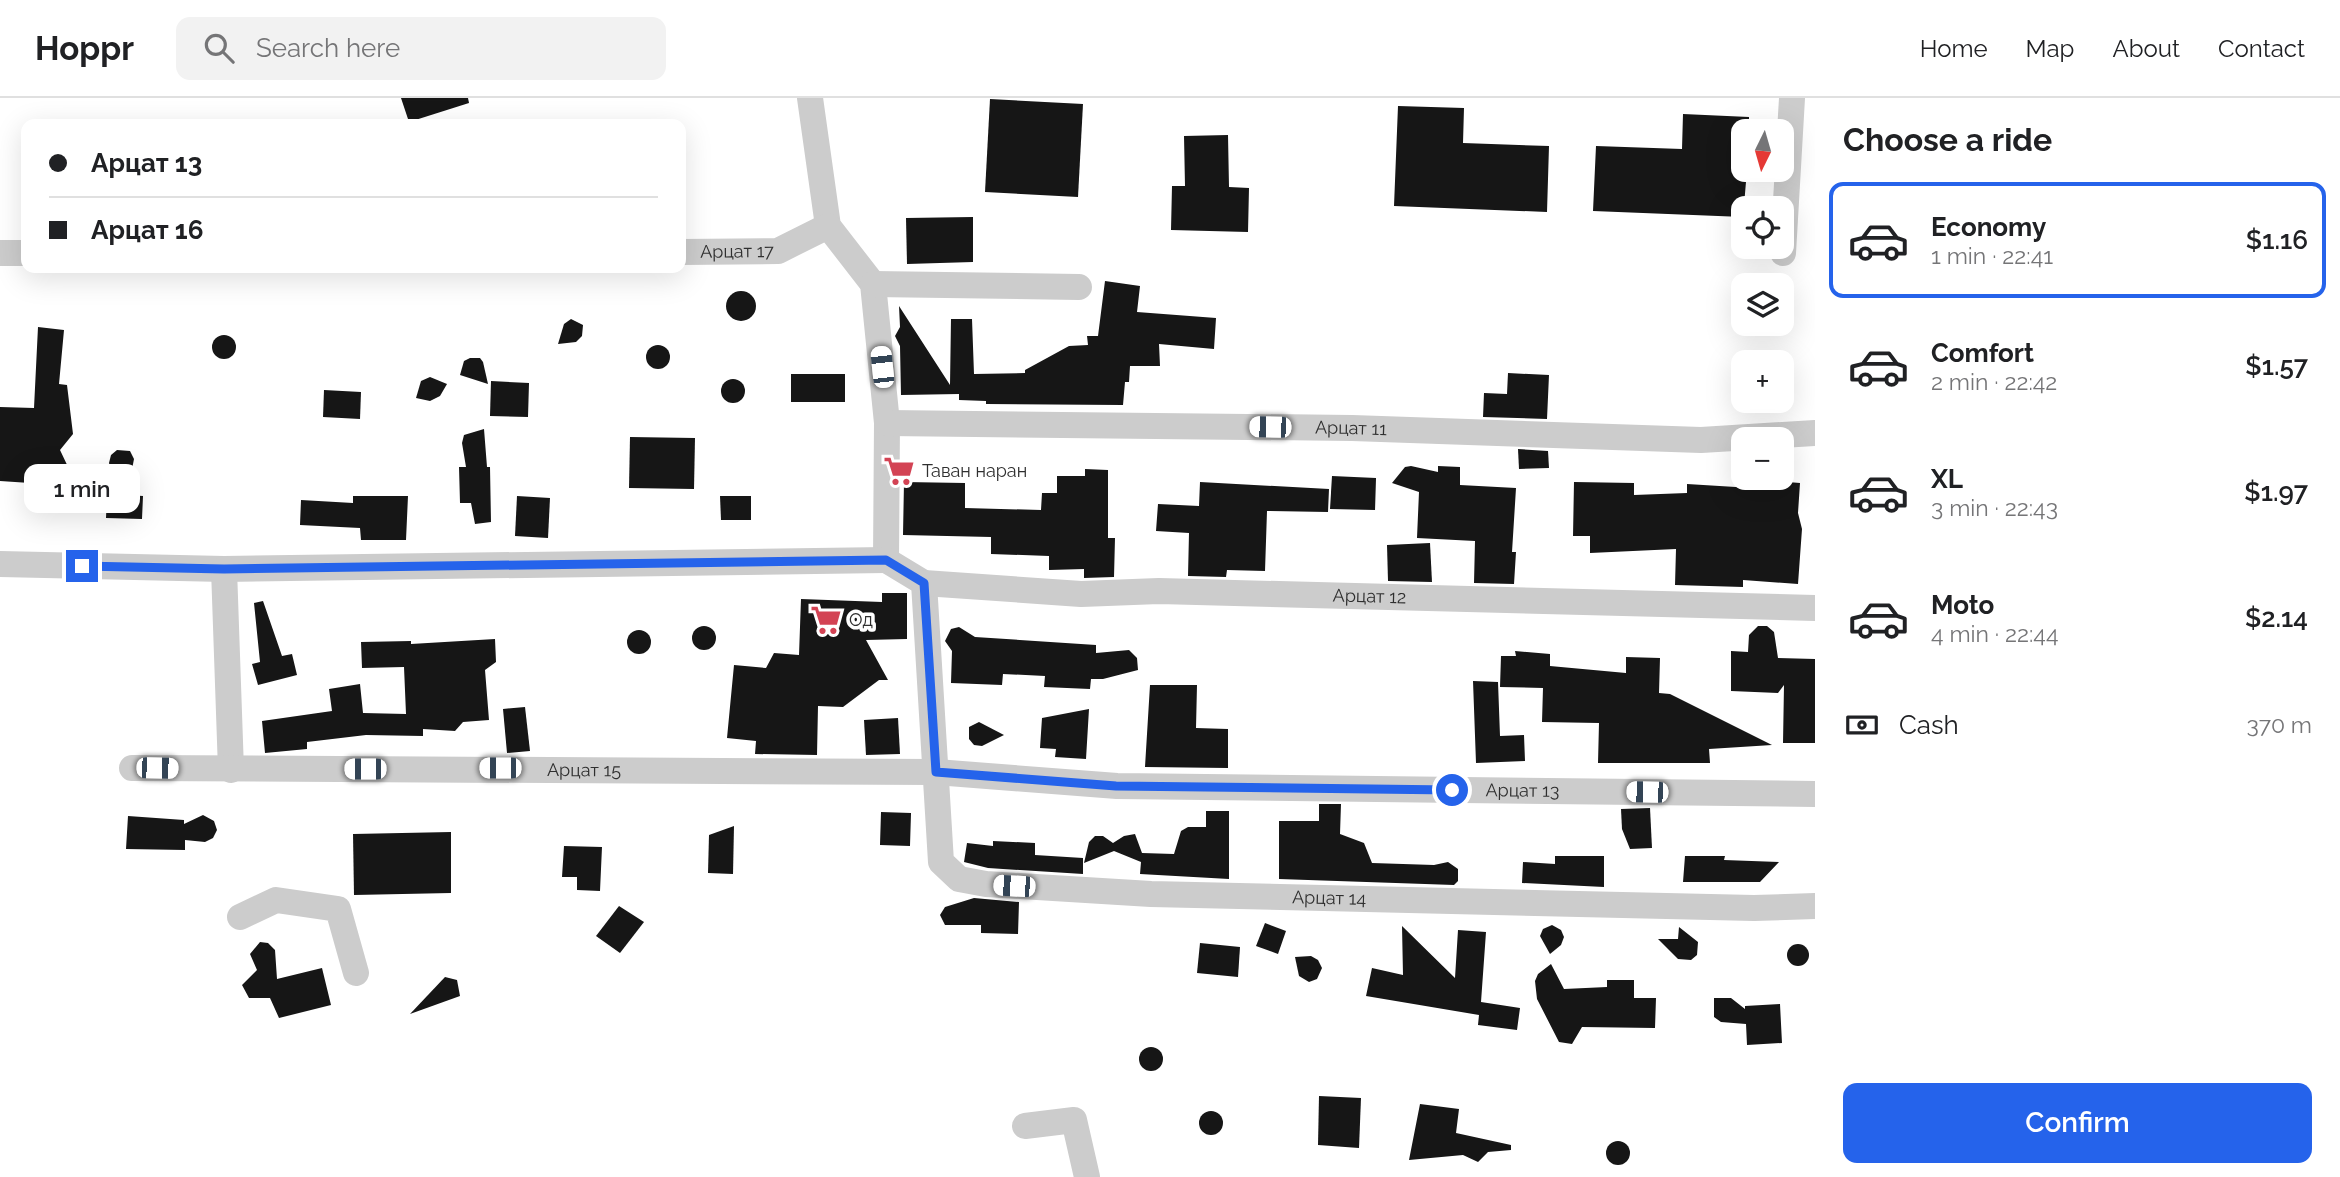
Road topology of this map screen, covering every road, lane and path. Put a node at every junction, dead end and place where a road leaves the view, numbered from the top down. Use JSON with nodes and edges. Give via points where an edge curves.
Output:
{"nodes":[{"id":1,"x":810,"y":98,"type":"edge"},
{"id":2,"x":1793,"y":98,"type":"edge"},
{"id":3,"x":1787,"y":196,"type":"edge"},
{"id":4,"x":828,"y":226,"type":"junction"},
{"id":5,"x":686,"y":252,"type":"edge"},
{"id":6,"x":0,"y":253,"type":"edge"},
{"id":7,"x":21,"y":253,"type":"edge"},
{"id":8,"x":873,"y":284,"type":"junction"},
{"id":9,"x":1079,"y":287,"type":"dead end"},
{"id":10,"x":887,"y":423,"type":"junction"},
{"id":11,"x":1815,"y":433,"type":"edge"},
{"id":12,"x":886,"y":560,"type":"junction"},
{"id":13,"x":0,"y":564,"type":"edge"},
{"id":14,"x":224,"y":569,"type":"junction"},
{"id":15,"x":924,"y":583,"type":"junction"},
{"id":16,"x":1815,"y":608,"type":"edge"},
{"id":17,"x":132,"y":768,"type":"dead end"},
{"id":18,"x":231,"y":769,"type":"junction"},
{"id":19,"x":936,"y":772,"type":"junction"},
{"id":20,"x":1815,"y":794,"type":"edge"},
{"id":21,"x":1815,"y":906,"type":"edge"},
{"id":22,"x":240,"y":917,"type":"dead end"},
{"id":23,"x":356,"y":973,"type":"dead end"},
{"id":24,"x":1025,"y":1126,"type":"dead end"},
{"id":25,"x":1087,"y":1177,"type":"edge"}],
"edges":[{"from":1,"to":4,"type":"street"},
{"from":2,"to":3,"type":"street"},
{"from":4,"to":5,"type":"street","name":"Арцат 17","via":[[778,251]]},
{"from":4,"to":8,"type":"street"},
{"from":6,"to":7,"type":"street"},
{"from":8,"to":9,"type":"street"},
{"from":8,"to":10,"type":"street"},
{"from":10,"to":11,"type":"street","name":"Арцат 11","via":[[1352,428],[1701,440]]},
{"from":10,"to":12,"type":"street"},
{"from":12,"to":14,"type":"street"},
{"from":12,"to":15,"type":"street"},
{"from":13,"to":14,"type":"street"},
{"from":14,"to":18,"type":"street"},
{"from":15,"to":16,"type":"street","name":"Арцат 12","via":[[1081,594],[1159,591]]},
{"from":15,"to":19,"type":"street","name":"Арцат 14"},
{"from":17,"to":18,"type":"street","name":"Арцат 15"},
{"from":18,"to":19,"type":"street","name":"Арцат 15"},
{"from":19,"to":20,"type":"street","name":"Арцат 13","via":[[1116,786]]},
{"from":19,"to":21,"type":"street","name":"Арцат 14","via":[[941,862],[959,879],[986,884],[1491,904]]},
{"from":22,"to":23,"type":"street","via":[[276,900],[338,909]]},
{"from":24,"to":25,"type":"street","via":[[1074,1120]]}]}
